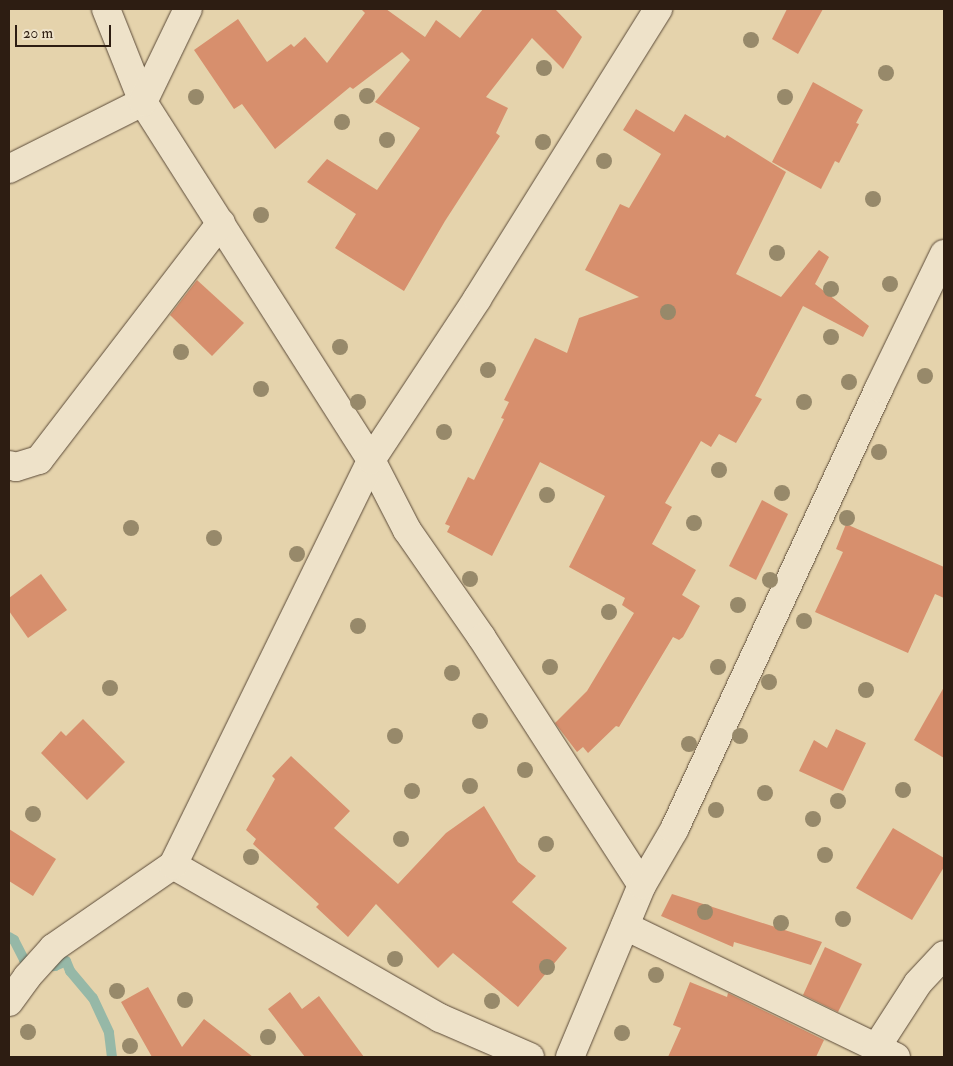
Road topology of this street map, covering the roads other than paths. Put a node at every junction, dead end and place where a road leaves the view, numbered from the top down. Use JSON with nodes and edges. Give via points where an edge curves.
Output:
{"nodes":[{"id":1,"x":106,"y":9,"type":"edge"},
{"id":2,"x":188,"y":9,"type":"edge"},
{"id":3,"x":658,"y":9,"type":"edge"},
{"id":4,"x":143,"y":102,"type":"junction"},
{"id":5,"x":9,"y":169,"type":"edge"},
{"id":6,"x":221,"y":224,"type":"junction"},
{"id":7,"x":944,"y":254,"type":"edge"},
{"id":8,"x":937,"y":286,"type":"edge"},
{"id":9,"x":371,"y":460,"type":"junction"},
{"id":10,"x":9,"y":465,"type":"edge"},
{"id":11,"x":173,"y":865,"type":"junction"},
{"id":12,"x":642,"y":885,"type":"junction"},
{"id":13,"x":625,"y":926,"type":"junction"},
{"id":14,"x":944,"y":955,"type":"edge"},
{"id":15,"x":9,"y":1002,"type":"edge"},
{"id":16,"x":886,"y":1052,"type":"edge"},
{"id":17,"x":530,"y":1057,"type":"edge"},
{"id":18,"x":570,"y":1057,"type":"edge"}],
"edges":[{"from":1,"to":4,"type":"street"},
{"from":2,"to":4,"type":"street"},
{"from":3,"to":9,"type":"street"},
{"from":4,"to":5,"type":"street"},
{"from":4,"to":6,"type":"street"},
{"from":6,"to":9,"type":"street"},
{"from":6,"to":10,"type":"street","via":[[39,460],[16,467]]},
{"from":7,"to":8,"type":"street"},
{"from":8,"to":12,"type":"street","via":[[879,388],[674,830]]},
{"from":9,"to":11,"type":"street"},
{"from":9,"to":12,"type":"street","via":[[407,530],[482,638]]},
{"from":11,"to":15,"type":"street","via":[[53,948]]},
{"from":11,"to":17,"type":"street","via":[[440,1018]]},
{"from":12,"to":13,"type":"street"},
{"from":13,"to":16,"type":"street"},
{"from":13,"to":18,"type":"street"},
{"from":14,"to":16,"type":"street","via":[[918,983]]}]}
